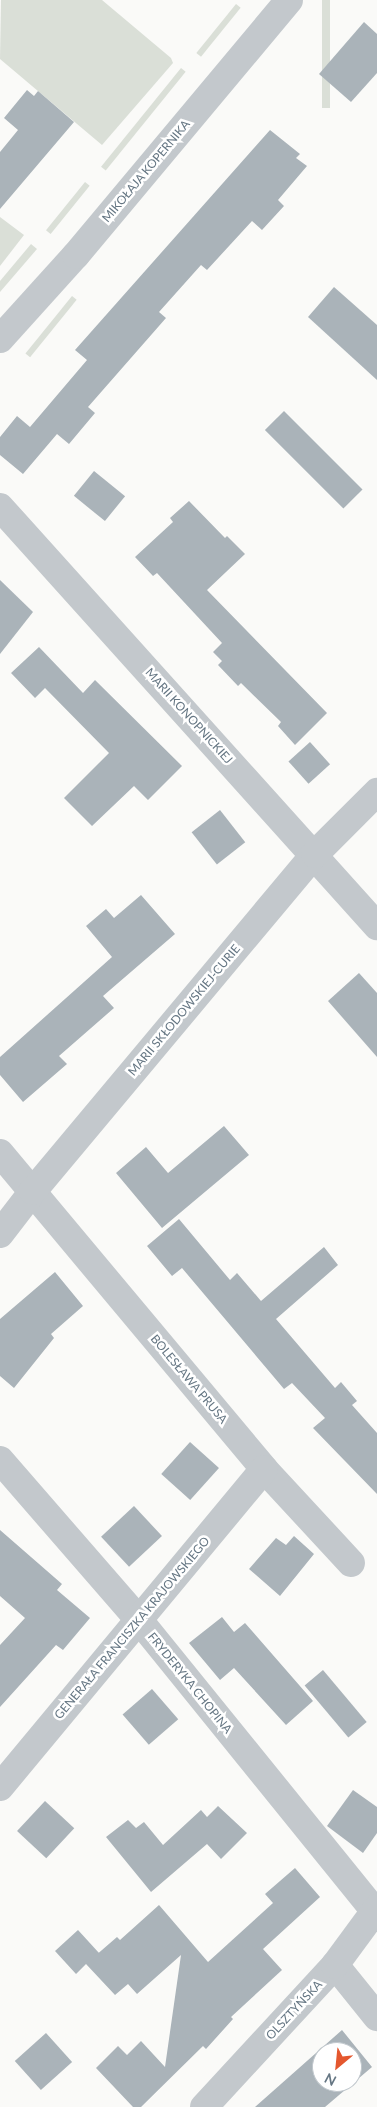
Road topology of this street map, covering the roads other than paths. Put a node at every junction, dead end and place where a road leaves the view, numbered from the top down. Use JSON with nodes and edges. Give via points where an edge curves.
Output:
{"nodes":[{"id":1,"x":289,"y":0,"type":"edge"},
{"id":2,"x":0,"y":339,"type":"edge"},
{"id":3,"x":0,"y":507,"type":"edge"},
{"id":4,"x":377,"y":792,"type":"edge"},
{"id":5,"x":314,"y":854,"type":"junction"},
{"id":6,"x":377,"y":926,"type":"edge"},
{"id":7,"x":0,"y":1152,"type":"edge"},
{"id":8,"x":32,"y":1191,"type":"junction"},
{"id":9,"x":0,"y":1234,"type":"edge"},
{"id":10,"x":0,"y":1460,"type":"edge"},
{"id":11,"x":264,"y":1469,"type":"junction"},
{"id":12,"x":351,"y":1563,"type":"dead end"},
{"id":13,"x":139,"y":1620,"type":"junction"},
{"id":14,"x":0,"y":1788,"type":"edge"},
{"id":15,"x":376,"y":1910,"type":"edge"},
{"id":16,"x":335,"y":1965,"type":"junction"},
{"id":17,"x":377,"y":2018,"type":"edge"},
{"id":18,"x":204,"y":2107,"type":"edge"}],
"edges":[{"from":1,"to":2,"type":"street","name":"MIKOŁAJA KOPERNIKA","via":[[76,254]]},
{"from":3,"to":5,"type":"street","name":"MARII KONOPNICKIEJ"},
{"from":4,"to":5,"type":"street","name":"MARII SKŁODOWSKIEJ-CURIE"},
{"from":5,"to":6,"type":"street","name":"MARII KONOPNICKIEJ"},
{"from":5,"to":8,"type":"street","name":"MARII SKŁODOWSKIEJ-CURIE"},
{"from":7,"to":8,"type":"street","name":"BOLESŁAWA PRUSA"},
{"from":8,"to":9,"type":"street","name":"MARII SKŁODOWSKIEJ-CURIE"},
{"from":8,"to":11,"type":"street","name":"BOLESŁAWA PRUSA"},
{"from":10,"to":13,"type":"street","name":"FRYDERYKA CHOPINA"},
{"from":11,"to":12,"type":"street","name":"BOLESŁAWA PRUSA"},
{"from":11,"to":13,"type":"street","name":"GENERAŁA FRANCISZKA KRAJOWSKIEGO"},
{"from":13,"to":14,"type":"street","name":"GENERAŁA FRANCISZKA KRAJOWSKIEGO"},
{"from":13,"to":15,"type":"street","name":"FRYDERYKA CHOPINA"},
{"from":15,"to":16,"type":"street","name":"OLSZTYŃSKA"},
{"from":16,"to":17,"type":"street"},
{"from":16,"to":18,"type":"street","name":"OLSZTYŃSKA"}]}
